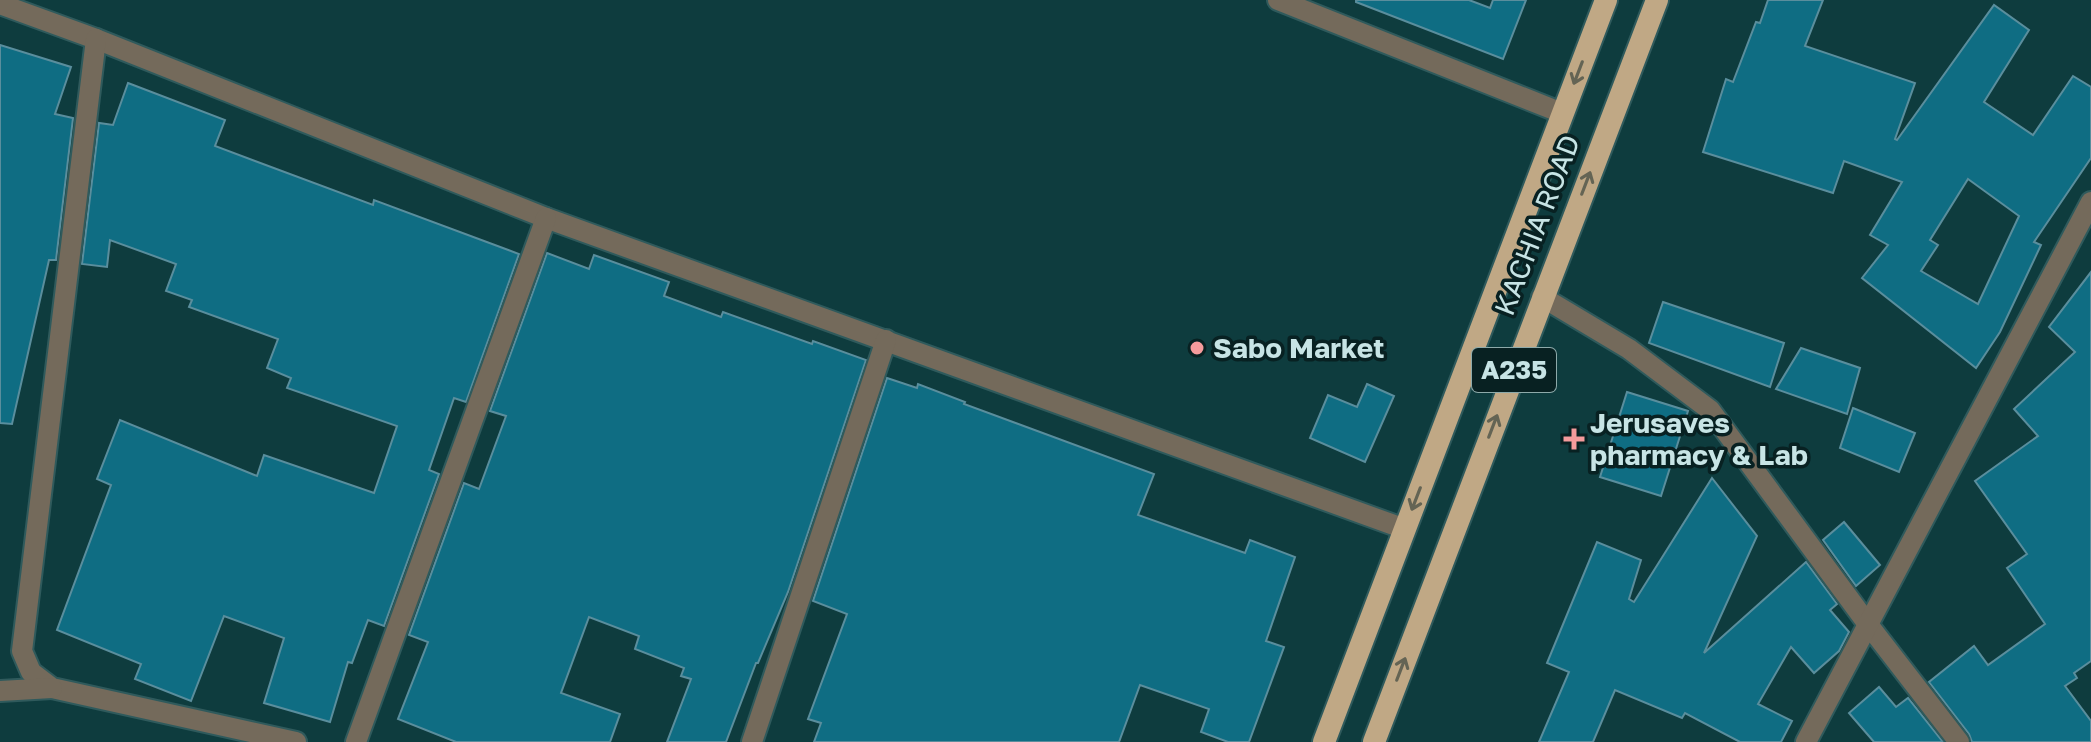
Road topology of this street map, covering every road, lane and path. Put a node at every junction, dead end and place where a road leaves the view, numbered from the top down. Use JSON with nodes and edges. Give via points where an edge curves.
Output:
{"nodes":[{"id":1,"x":1278,"y":0,"type":"edge"},
{"id":2,"x":1606,"y":0,"type":"edge"},
{"id":3,"x":1657,"y":0,"type":"edge"},
{"id":4,"x":0,"y":4,"type":"edge"},
{"id":5,"x":96,"y":39,"type":"junction"},
{"id":6,"x":1562,"y":113,"type":"junction"},
{"id":7,"x":2091,"y":202,"type":"edge"},
{"id":8,"x":546,"y":218,"type":"junction"},
{"id":9,"x":1542,"y":297,"type":"junction"},
{"id":10,"x":886,"y":340,"type":"junction"},
{"id":11,"x":1405,"y":529,"type":"junction"},
{"id":12,"x":1867,"y":623,"type":"junction"},
{"id":13,"x":52,"y":688,"type":"junction"},
{"id":14,"x":0,"y":691,"type":"edge"},
{"id":15,"x":296,"y":742,"type":"edge"},
{"id":16,"x":356,"y":742,"type":"edge"},
{"id":17,"x":752,"y":742,"type":"edge"},
{"id":18,"x":1324,"y":742,"type":"edge"},
{"id":19,"x":1374,"y":742,"type":"edge"},
{"id":20,"x":1806,"y":742,"type":"edge"},
{"id":21,"x":1959,"y":742,"type":"edge"}],
"edges":[{"from":1,"to":6,"type":"street"},
{"from":2,"to":6,"type":"highway","name":"KACHIA ROAD","number":"A235","one_way":true},
{"from":9,"to":3,"type":"highway","name":"KACHIA ROAD","number":"A235","one_way":true},
{"from":4,"to":5,"type":"street"},
{"from":5,"to":8,"type":"street"},
{"from":5,"to":13,"type":"street","via":[[22,651],[31,672]]},
{"from":6,"to":11,"type":"highway","name":"KACHIA ROAD","number":"A235","one_way":true},
{"from":7,"to":12,"type":"street"},
{"from":8,"to":10,"type":"street"},
{"from":8,"to":16,"type":"street"},
{"from":9,"to":12,"type":"street","via":[[1629,349],[1710,410]]},
{"from":19,"to":9,"type":"highway","name":"KACHIA ROAD","number":"A235","one_way":true},
{"from":10,"to":11,"type":"street"},
{"from":10,"to":17,"type":"street"},
{"from":11,"to":18,"type":"highway","name":"KACHIA ROAD","number":"A235"},
{"from":12,"to":20,"type":"street"},
{"from":12,"to":21,"type":"street"},
{"from":13,"to":14,"type":"street"},
{"from":13,"to":15,"type":"street"}]}
